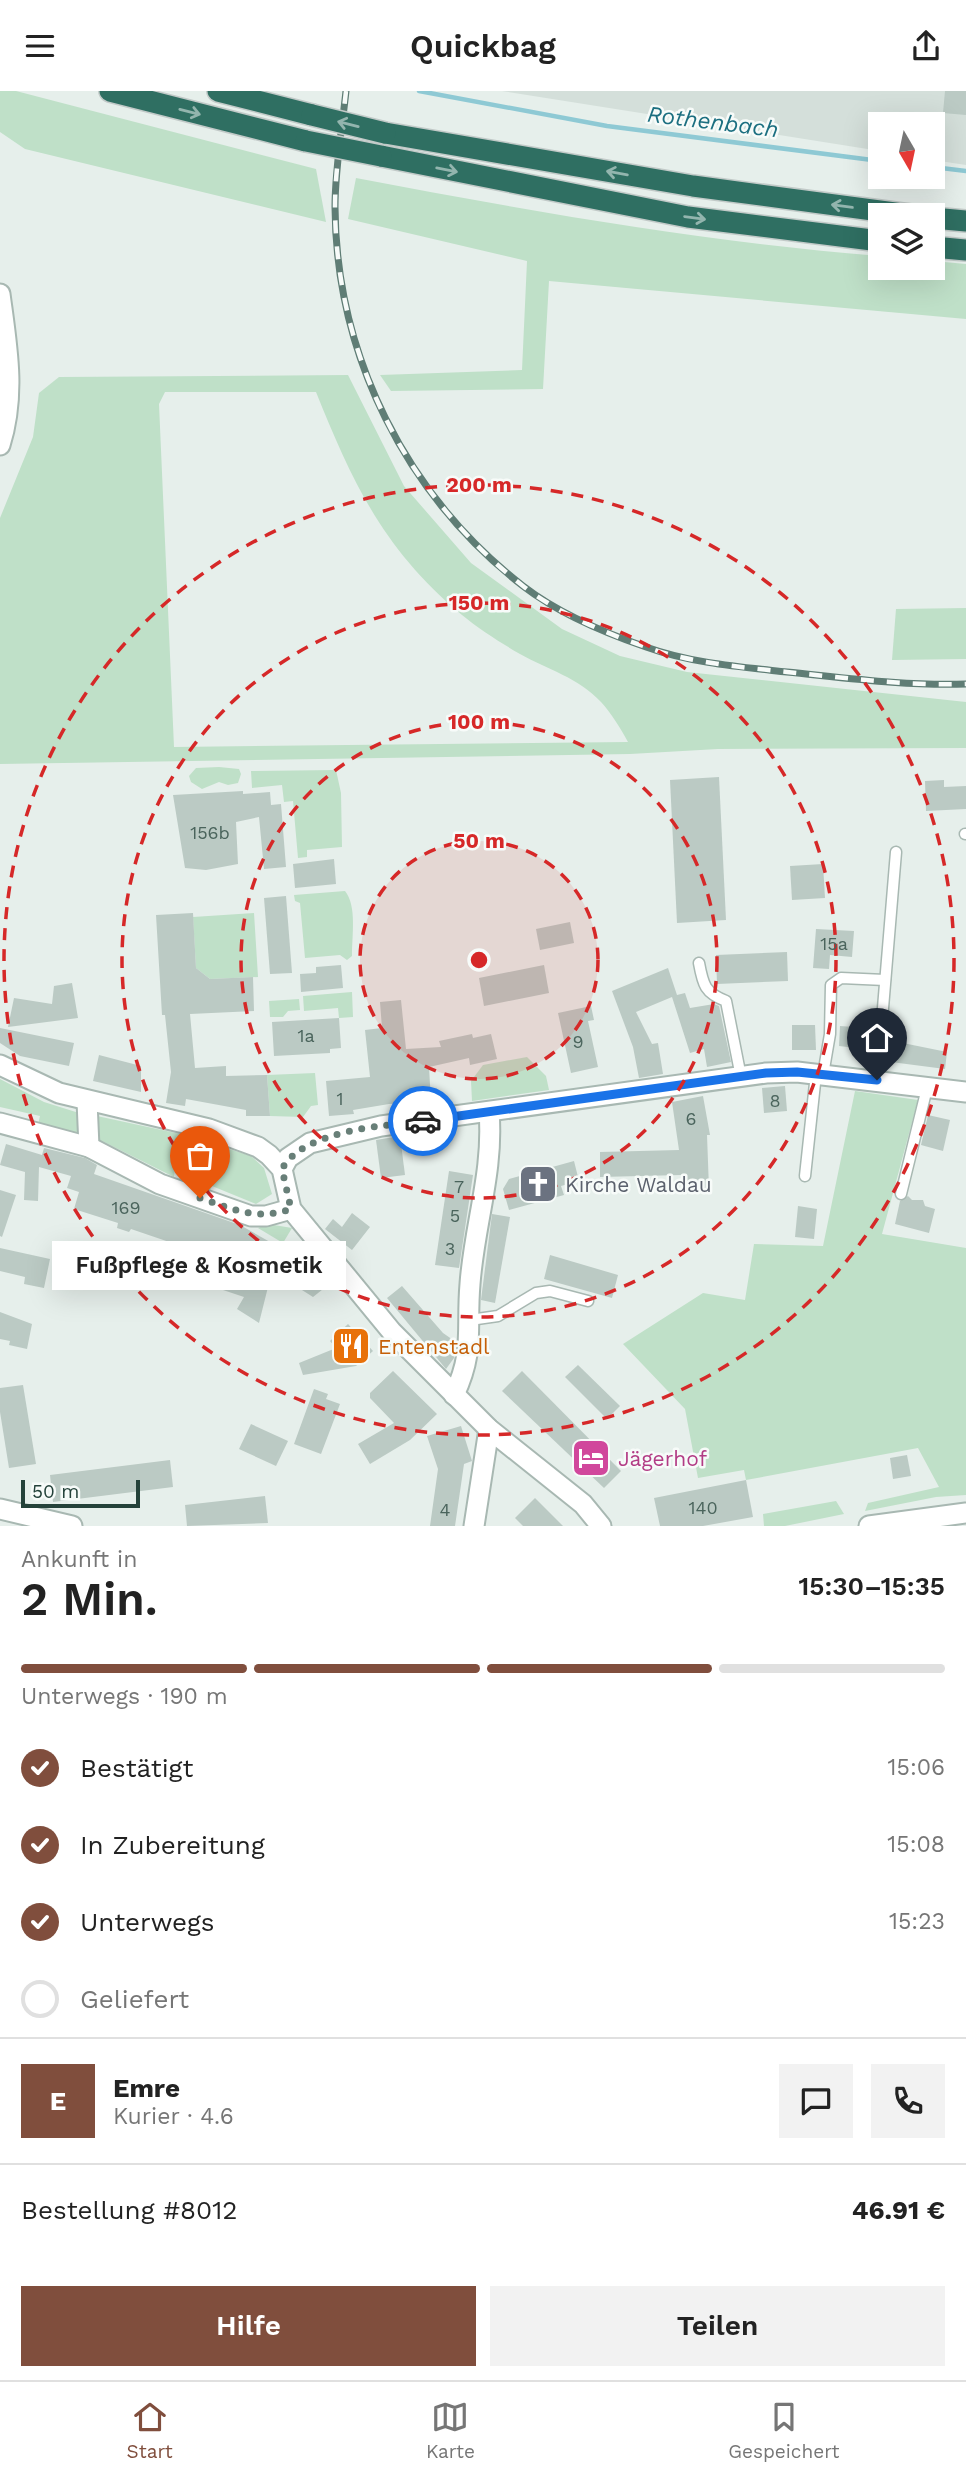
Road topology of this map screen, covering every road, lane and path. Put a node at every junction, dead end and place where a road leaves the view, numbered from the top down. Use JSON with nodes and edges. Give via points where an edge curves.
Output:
{"nodes":[{"id":1,"x":110,"y":91,"type":"edge"},
{"id":2,"x":218,"y":91,"type":"edge"},
{"id":3,"x":868,"y":209,"type":"edge"},
{"id":4,"x":945,"y":219,"type":"edge"},
{"id":5,"x":966,"y":221,"type":"edge"},
{"id":6,"x":868,"y":240,"type":"edge"},
{"id":7,"x":945,"y":248,"type":"edge"},
{"id":8,"x":966,"y":250,"type":"edge"},
{"id":9,"x":0,"y":294,"type":"edge"},
{"id":10,"x":0,"y":445,"type":"edge"},
{"id":11,"x":895,"y":852,"type":"dead end"},
{"id":12,"x":699,"y":963,"type":"dead end"},
{"id":13,"x":885,"y":980,"type":"junction"},
{"id":14,"x":0,"y":1065,"type":"edge"},
{"id":15,"x":820,"y":1075,"type":"junction"},
{"id":16,"x":741,"y":1077,"type":"junction"},
{"id":17,"x":877,"y":1080,"type":"junction"},
{"id":18,"x":928,"y":1088,"type":"junction"},
{"id":19,"x":966,"y":1092,"type":"edge"},
{"id":20,"x":87,"y":1101,"type":"junction"},
{"id":21,"x":489,"y":1112,"type":"junction"},
{"id":22,"x":0,"y":1123,"type":"edge"},
{"id":23,"x":89,"y":1147,"type":"junction"},
{"id":24,"x":282,"y":1169,"type":"junction"},
{"id":25,"x":805,"y":1176,"type":"dead end"},
{"id":26,"x":901,"y":1194,"type":"dead end"},
{"id":27,"x":291,"y":1209,"type":"junction"},
{"id":28,"x":588,"y":1301,"type":"dead end"},
{"id":29,"x":470,"y":1320,"type":"junction"},
{"id":30,"x":454,"y":1395,"type":"junction"},
{"id":31,"x":489,"y":1429,"type":"junction"},
{"id":32,"x":0,"y":1509,"type":"edge"},
{"id":33,"x":966,"y":1513,"type":"edge"},
{"id":34,"x":72,"y":1526,"type":"edge"},
{"id":35,"x":474,"y":1526,"type":"edge"},
{"id":36,"x":601,"y":1526,"type":"edge"},
{"id":37,"x":869,"y":1526,"type":"edge"}],
"edges":[{"from":1,"to":6,"type":"highway","one_way":true,"bridge":true,"via":[[306,141],[688,217]]},
{"from":3,"to":2,"type":"highway","one_way":true,"bridge":true,"via":[[693,186],[385,133]]},
{"from":4,"to":5,"type":"highway"},
{"from":7,"to":8,"type":"highway"},
{"from":9,"to":10,"type":"street","via":[[10,384]]},
{"from":11,"to":13,"type":"lane"},
{"from":12,"to":16,"type":"lane","via":[[703,987],[726,1001]]},
{"from":13,"to":15,"type":"lane","via":[[841,978],[831,985],[830,1034]]},
{"from":13,"to":17,"type":"lane"},
{"from":14,"to":20,"type":"street","via":[[34,1083]]},
{"from":15,"to":16,"type":"street"},
{"from":15,"to":17,"type":"street"},
{"from":15,"to":25,"type":"lane"},
{"from":16,"to":21,"type":"street"},
{"from":17,"to":18,"type":"street"},
{"from":18,"to":19,"type":"street"},
{"from":18,"to":26,"type":"lane"},
{"from":20,"to":23,"type":"street"},
{"from":20,"to":24,"type":"street","via":[[234,1137],[270,1154]]},
{"from":21,"to":24,"type":"street","via":[[381,1126],[310,1143],[288,1158]]},
{"from":21,"to":29,"type":"street","via":[[491,1158],[470,1283]]},
{"from":22,"to":23,"type":"street"},
{"from":23,"to":27,"type":"street","via":[[160,1184],[251,1216]]},
{"from":24,"to":27,"type":"street"},
{"from":27,"to":30,"type":"street","via":[[354,1288]]},
{"from":28,"to":29,"type":"lane","via":[[551,1291],[536,1293],[498,1316]]},
{"from":29,"to":30,"type":"street","via":[[469,1354]]},
{"from":30,"to":31,"type":"street"},
{"from":31,"to":35,"type":"street"},
{"from":31,"to":36,"type":"street","via":[[583,1504]]},
{"from":32,"to":34,"type":"street"},
{"from":33,"to":37,"type":"street"}]}
